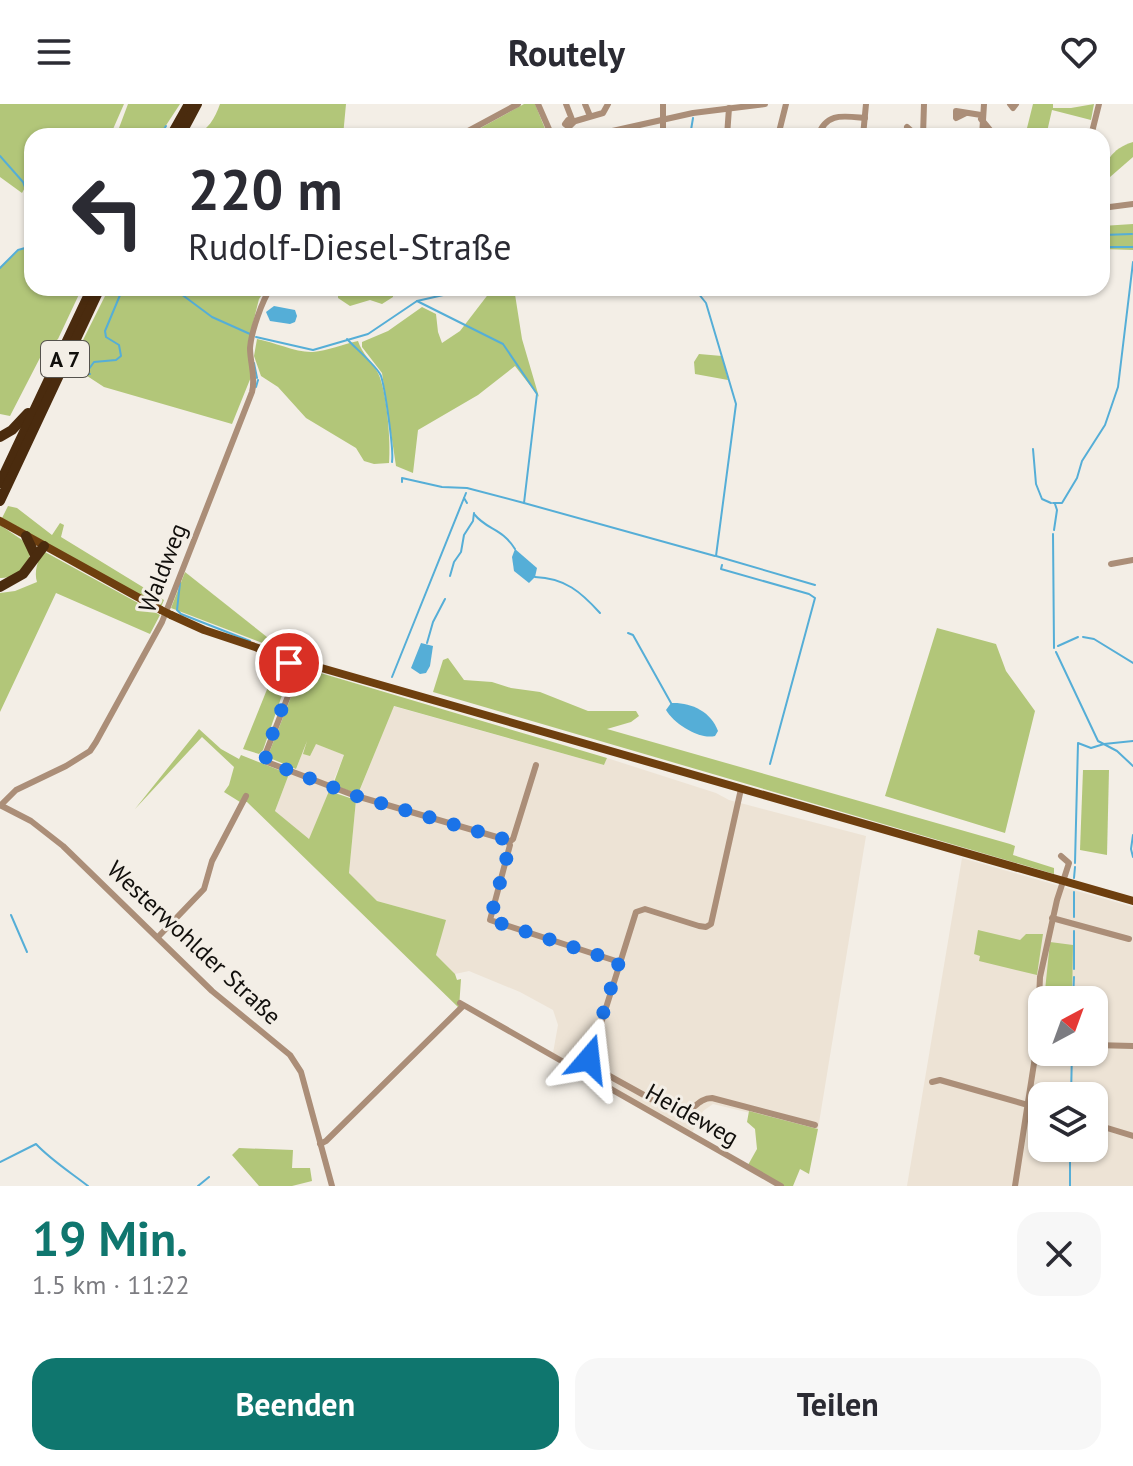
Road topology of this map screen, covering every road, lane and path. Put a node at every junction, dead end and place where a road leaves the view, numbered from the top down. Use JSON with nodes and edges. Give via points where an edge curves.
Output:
{"nodes":[{"id":1,"x":189,"y":104,"type":"edge"},
{"id":2,"x":197,"y":104,"type":"edge"},
{"id":3,"x":518,"y":104,"type":"edge"},
{"id":4,"x":538,"y":104,"type":"edge"},
{"id":5,"x":566,"y":104,"type":"edge"},
{"id":6,"x":585,"y":104,"type":"edge"},
{"id":7,"x":608,"y":104,"type":"edge"},
{"id":8,"x":663,"y":104,"type":"edge"},
{"id":9,"x":765,"y":104,"type":"edge"},
{"id":10,"x":786,"y":104,"type":"edge"},
{"id":11,"x":866,"y":104,"type":"edge"},
{"id":12,"x":924,"y":104,"type":"edge"},
{"id":13,"x":984,"y":104,"type":"edge"},
{"id":14,"x":1010,"y":104,"type":"edge"},
{"id":15,"x":1016,"y":104,"type":"edge"},
{"id":16,"x":1099,"y":104,"type":"edge"},
{"id":17,"x":708,"y":107,"type":"edge"},
{"id":18,"x":729,"y":108,"type":"junction"},
{"id":19,"x":966,"y":113,"type":"dead end"},
{"id":20,"x":590,"y":116,"type":"junction"},
{"id":21,"x":981,"y":117,"type":"junction"},
{"id":22,"x":865,"y":118,"type":"junction"},
{"id":23,"x":664,"y":119,"type":"junction"},
{"id":24,"x":176,"y":128,"type":"edge"},
{"id":25,"x":184,"y":128,"type":"edge"},
{"id":26,"x":474,"y":128,"type":"edge"},
{"id":27,"x":548,"y":128,"type":"edge"},
{"id":28,"x":625,"y":128,"type":"edge"},
{"id":29,"x":663,"y":128,"type":"edge"},
{"id":30,"x":728,"y":128,"type":"edge"},
{"id":31,"x":780,"y":128,"type":"edge"},
{"id":32,"x":821,"y":128,"type":"edge"},
{"id":33,"x":864,"y":128,"type":"edge"},
{"id":34,"x":921,"y":128,"type":"edge"},
{"id":35,"x":982,"y":128,"type":"edge"},
{"id":36,"x":989,"y":128,"type":"edge"},
{"id":37,"x":1093,"y":128,"type":"edge"},
{"id":38,"x":1133,"y":204,"type":"edge"},
{"id":39,"x":1110,"y":207,"type":"edge"},
{"id":40,"x":88,"y":296,"type":"edge"},
{"id":41,"x":96,"y":296,"type":"edge"},
{"id":42,"x":267,"y":296,"type":"edge"},
{"id":43,"x":39,"y":398,"type":"junction"},
{"id":44,"x":0,"y":437,"type":"edge"},
{"id":45,"x":0,"y":483,"type":"edge"},
{"id":46,"x":0,"y":501,"type":"edge"},
{"id":47,"x":0,"y":521,"type":"edge"},
{"id":48,"x":26,"y":536,"type":"joint"},
{"id":49,"x":37,"y":553,"type":"junction"},
{"id":50,"x":1133,"y":560,"type":"edge"},
{"id":51,"x":1111,"y":564,"type":"dead end"},
{"id":52,"x":17,"y":579,"type":"junction"},
{"id":53,"x":0,"y":580,"type":"edge"},
{"id":54,"x":0,"y":587,"type":"edge"},
{"id":55,"x":282,"y":657,"type":"junction"},
{"id":56,"x":299,"y":662,"type":"junction"},
{"id":57,"x":294,"y":675,"type":"junction"},
{"id":58,"x":536,"y":765,"type":"dead end"},
{"id":59,"x":741,"y":789,"type":"junction"},
{"id":60,"x":246,"y":796,"type":"dead end"},
{"id":61,"x":0,"y":805,"type":"edge"},
{"id":62,"x":509,"y":842,"type":"junction"},
{"id":63,"x":1061,"y":856,"type":"dead end"},
{"id":64,"x":1045,"y":876,"type":"junction"},
{"id":65,"x":1063,"y":881,"type":"junction"},
{"id":66,"x":1059,"y":895,"type":"junction"},
{"id":67,"x":1133,"y":901,"type":"edge"},
{"id":68,"x":1052,"y":918,"type":"junction"},
{"id":69,"x":159,"y":936,"type":"junction"},
{"id":70,"x":1129,"y":939,"type":"dead end"},
{"id":71,"x":619,"y":962,"type":"junction"},
{"id":72,"x":1040,"y":986,"type":"edge"},
{"id":73,"x":1108,"y":1045,"type":"edge"},
{"id":74,"x":1133,"y":1046,"type":"edge"},
{"id":75,"x":1035,"y":1066,"type":"edge"},
{"id":76,"x":932,"y":1082,"type":"dead end"},
{"id":77,"x":1027,"y":1105,"type":"junction"},
{"id":78,"x":815,"y":1125,"type":"dead end"},
{"id":79,"x":1108,"y":1128,"type":"edge"},
{"id":80,"x":1133,"y":1136,"type":"edge"},
{"id":81,"x":320,"y":1144,"type":"junction"},
{"id":82,"x":332,"y":1186,"type":"edge"},
{"id":83,"x":781,"y":1186,"type":"edge"},
{"id":84,"x":1015,"y":1186,"type":"edge"}],
"edges":[{"from":1,"to":24,"type":"highway"},
{"from":2,"to":25,"type":"highway"},
{"from":3,"to":26,"type":"street"},
{"from":4,"to":27,"type":"street"},
{"from":5,"to":20,"type":"street","via":[[573,122]]},
{"from":6,"to":20,"type":"street"},
{"from":7,"to":20,"type":"street","via":[[603,113]]},
{"from":8,"to":23,"type":"street"},
{"from":9,"to":18,"type":"street"},
{"from":10,"to":31,"type":"street"},
{"from":11,"to":22,"type":"street"},
{"from":12,"to":34,"type":"street"},
{"from":13,"to":21,"type":"street"},
{"from":14,"to":15,"type":"street"},
{"from":16,"to":37,"type":"street"},
{"from":17,"to":18,"type":"street"},
{"from":17,"to":23,"type":"street"},
{"from":18,"to":30,"type":"street"},
{"from":19,"to":21,"type":"street"},
{"from":21,"to":35,"type":"street"},
{"from":21,"to":36,"type":"street"},
{"from":22,"to":32,"type":"street","via":[[830,118]]},
{"from":22,"to":33,"type":"street"},
{"from":23,"to":28,"type":"street"},
{"from":23,"to":29,"type":"street"},
{"from":38,"to":39,"type":"street"},
{"from":40,"to":43,"type":"highway","number":"A 7"},
{"from":41,"to":46,"type":"highway","number":"A 7"},
{"from":42,"to":61,"type":"street","name":"Waldweg","via":[[250,350],[252,392],[154,637],[90,751],[16,790]]},
{"from":43,"to":44,"type":"highway","via":[[18,425]]},
{"from":43,"to":45,"type":"highway","number":"A 7"},
{"from":47,"to":48,"type":"main road"},
{"from":48,"to":49,"type":"highway"},
{"from":49,"to":52,"type":"highway"},
{"from":49,"to":55,"type":"main road","bridge":true,"via":[[204,630]]},
{"from":50,"to":51,"type":"street"},
{"from":52,"to":53,"type":"highway"},
{"from":52,"to":54,"type":"highway"},
{"from":55,"to":56,"type":"main road"},
{"from":55,"to":57,"type":"street"},
{"from":56,"to":57,"type":"street"},
{"from":56,"to":59,"type":"main road"},
{"from":57,"to":62,"type":"street","via":[[267,762],[353,795]]},
{"from":58,"to":62,"type":"street"},
{"from":59,"to":64,"type":"main road"},
{"from":59,"to":71,"type":"street","via":[[711,924],[702,927],[639,911]]},
{"from":60,"to":69,"type":"street","via":[[212,861],[204,889]]},
{"from":61,"to":69,"type":"street","name":"Westerwohlder Straße","via":[[48,833]]},
{"from":62,"to":71,"type":"street","via":[[490,920]]},
{"from":63,"to":65,"type":"street","via":[[1069,863]]},
{"from":64,"to":65,"type":"main road"},
{"from":64,"to":66,"type":"street"},
{"from":65,"to":66,"type":"street"},
{"from":65,"to":67,"type":"main road"},
{"from":66,"to":68,"type":"street"},
{"from":68,"to":70,"type":"street"},
{"from":68,"to":72,"type":"street"},
{"from":69,"to":81,"type":"street","name":"Westerwohlder Straße","via":[[212,991],[296,1062]]},
{"from":71,"to":78,"type":"street","via":[[589,1059],[592,1066],[680,1115],[707,1098]]},
{"from":73,"to":74,"type":"street"},
{"from":75,"to":77,"type":"street"},
{"from":76,"to":77,"type":"street"},
{"from":77,"to":84,"type":"street"},
{"from":79,"to":80,"type":"street"},
{"from":81,"to":82,"type":"street","name":"Westerwohlder Straße"},
{"from":81,"to":83,"type":"street","name":"Heideweg","via":[[462,1005]]}]}
